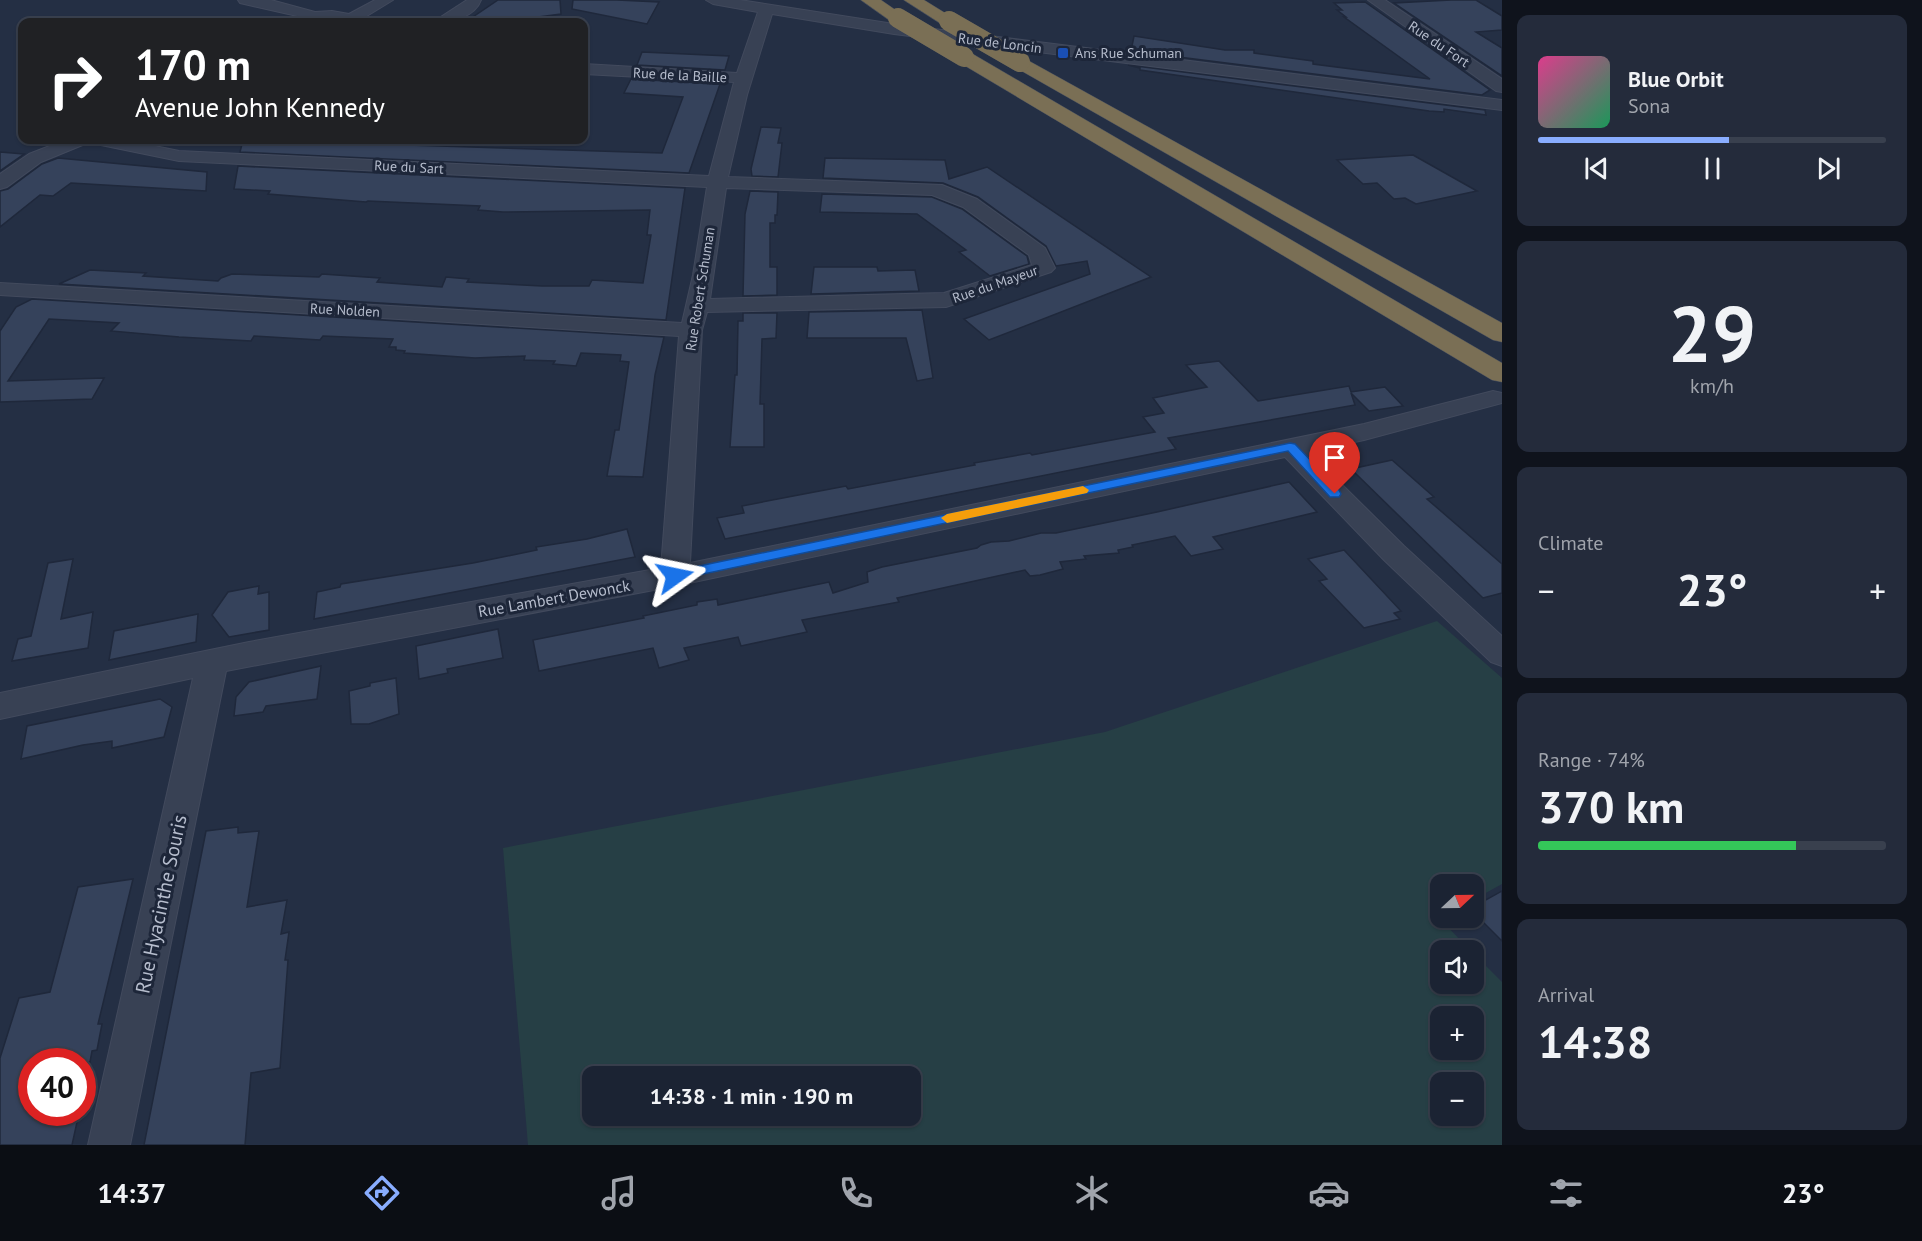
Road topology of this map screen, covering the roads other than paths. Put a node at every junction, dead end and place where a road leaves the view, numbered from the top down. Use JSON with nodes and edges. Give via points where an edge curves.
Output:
{"nodes":[{"id":1,"x":245,"y":0,"type":"edge"},
{"id":2,"x":386,"y":0,"type":"edge"},
{"id":3,"x":474,"y":0,"type":"edge"},
{"id":4,"x":713,"y":0,"type":"edge"},
{"id":5,"x":869,"y":0,"type":"edge"},
{"id":6,"x":912,"y":0,"type":"edge"},
{"id":7,"x":1375,"y":0,"type":"edge"},
{"id":8,"x":766,"y":10,"type":"junction"},
{"id":9,"x":340,"y":18,"type":"edge"},
{"id":10,"x":353,"y":18,"type":"edge"},
{"id":11,"x":448,"y":18,"type":"edge"},
{"id":12,"x":588,"y":69,"type":"edge"},
{"id":13,"x":742,"y":78,"type":"junction"},
{"id":14,"x":1502,"y":87,"type":"edge"},
{"id":15,"x":1502,"y":105,"type":"edge"},
{"id":16,"x":70,"y":144,"type":"edge"},
{"id":17,"x":121,"y":144,"type":"edge"},
{"id":18,"x":717,"y":182,"type":"junction"},
{"id":19,"x":0,"y":183,"type":"edge"},
{"id":20,"x":4,"y":295,"type":"edge"},
{"id":21,"x":699,"y":306,"type":"junction"},
{"id":22,"x":691,"y":330,"type":"junction"},
{"id":23,"x":1502,"y":334,"type":"edge"},
{"id":24,"x":1498,"y":386,"type":"edge"},
{"id":25,"x":1290,"y":447,"type":"junction"},
{"id":26,"x":675,"y":576,"type":"junction"},
{"id":27,"x":1502,"y":654,"type":"edge"},
{"id":28,"x":212,"y":662,"type":"junction"},
{"id":29,"x":0,"y":706,"type":"edge"},
{"id":30,"x":109,"y":1145,"type":"edge"}],
"edges":[{"from":1,"to":9,"type":"street"},
{"from":2,"to":10,"type":"street"},
{"from":3,"to":11,"type":"street"},
{"from":4,"to":8,"type":"street","name":"Rue de Loncin"},
{"from":5,"to":24,"type":"highway","bridge":true},
{"from":6,"to":23,"type":"highway","bridge":true},
{"from":7,"to":14,"type":"street","name":"Rue du Fort"},
{"from":8,"to":13,"type":"street","name":"Rue Robert Schuman"},
{"from":8,"to":15,"type":"street","name":"Rue de Loncin"},
{"from":12,"to":13,"type":"street","name":"Rue de la Baille"},
{"from":13,"to":18,"type":"street","name":"Rue Robert Schuman"},
{"from":16,"to":19,"type":"street","via":[[35,158]]},
{"from":17,"to":18,"type":"street","name":"Rue du Sart","via":[[179,156]]},
{"from":18,"to":21,"type":"street","name":"Rue Robert Schuman"},
{"from":18,"to":21,"type":"street","name":"Rue du Mayeur","via":[[934,189],[970,202],[1038,252],[1044,268],[946,300]]},
{"from":20,"to":22,"type":"street","name":"Rue Nolden"},
{"from":21,"to":22,"type":"street","name":"Rue Robert Schuman"},
{"from":22,"to":26,"type":"street","name":"Rue Robert Schuman"},
{"from":24,"to":25,"type":"street","name":"Rue Lambert Dewonck","via":[[1364,432]]},
{"from":25,"to":26,"type":"street","name":"Rue Lambert Dewonck"},
{"from":25,"to":27,"type":"street","via":[[1400,559]]},
{"from":26,"to":28,"type":"street","name":"Rue Lambert Dewonck"},
{"from":28,"to":29,"type":"street","name":"Rue Lambert Dewonck"},
{"from":28,"to":30,"type":"street","name":"Rue Hyacinthe Souris"}]}
